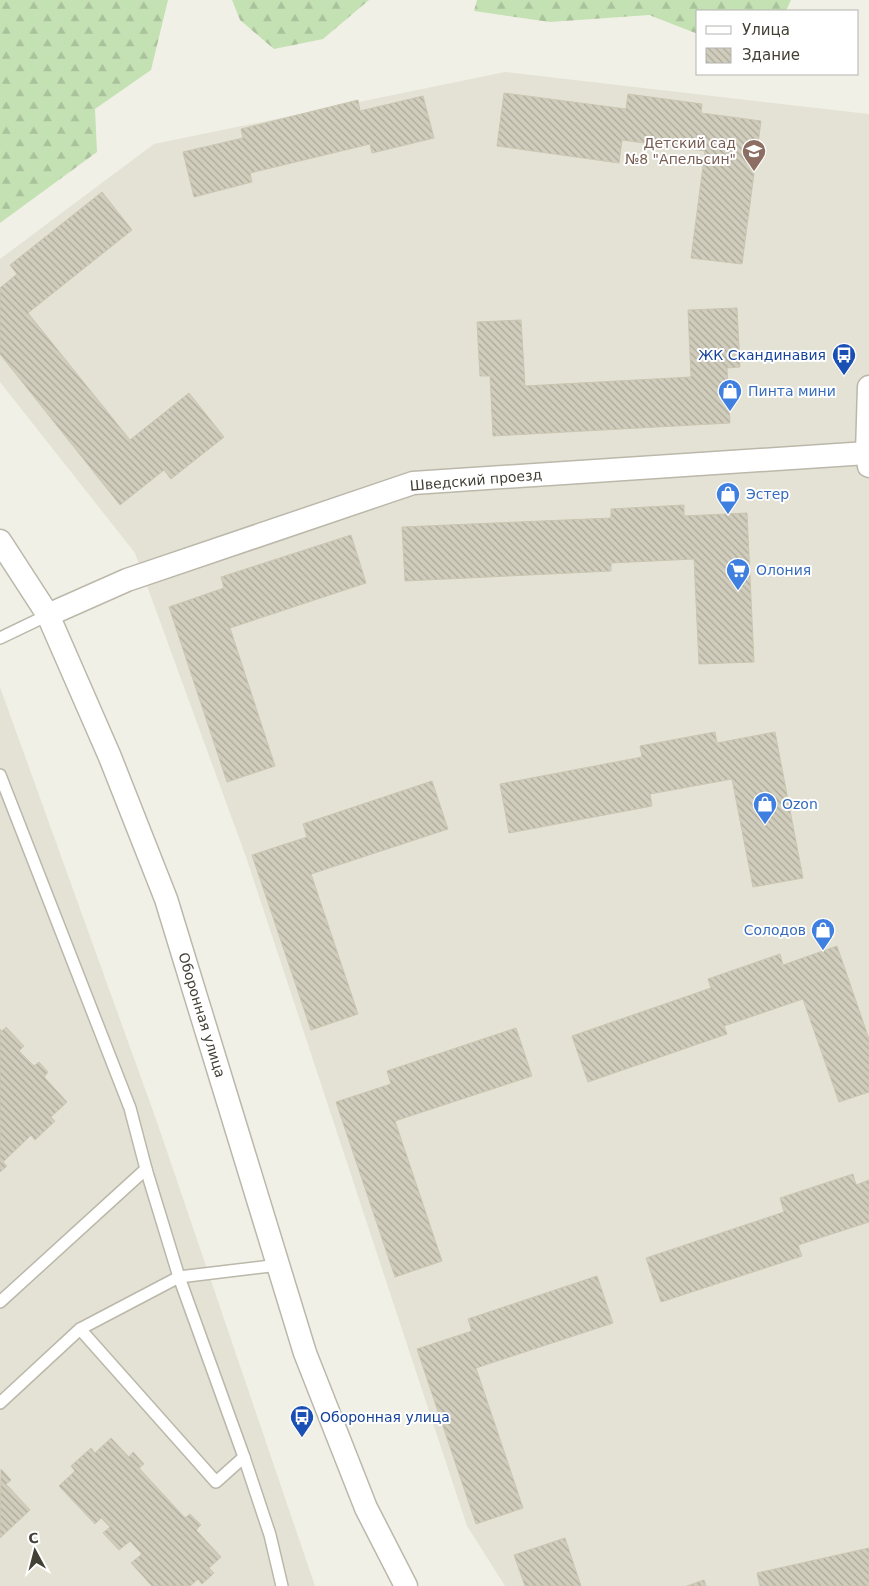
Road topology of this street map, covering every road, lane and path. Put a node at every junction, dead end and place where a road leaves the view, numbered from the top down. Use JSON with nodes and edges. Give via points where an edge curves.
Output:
{"nodes":[{"id":1,"x":869,"y":388,"type":"edge"},
{"id":2,"x":868,"y":460,"type":"edge"},
{"id":3,"x":0,"y":541,"type":"edge"},
{"id":4,"x":48,"y":615,"type":"junction"},
{"id":5,"x":0,"y":638,"type":"edge"},
{"id":6,"x":0,"y":775,"type":"edge"},
{"id":7,"x":146,"y":1169,"type":"junction"},
{"id":8,"x":279,"y":1265,"type":"junction"},
{"id":9,"x":179,"y":1277,"type":"junction"},
{"id":10,"x":0,"y":1302,"type":"edge"},
{"id":11,"x":80,"y":1329,"type":"junction"},
{"id":12,"x":0,"y":1403,"type":"edge"},
{"id":13,"x":244,"y":1457,"type":"junction"},
{"id":14,"x":282,"y":1586,"type":"edge"},
{"id":15,"x":406,"y":1586,"type":"edge"}],
"edges":[{"from":1,"to":2,"type":"street"},
{"from":2,"to":4,"type":"street","name":"Шведский проезд","via":[[413,483],[127,580]]},
{"from":3,"to":4,"type":"street","name":"Оборонная улица"},
{"from":4,"to":5,"type":"lane"},
{"from":4,"to":8,"type":"street","name":"Оборонная улица","via":[[110,757],[166,900]]},
{"from":6,"to":7,"type":"lane","via":[[130,1108]]},
{"from":7,"to":9,"type":"lane"},
{"from":7,"to":10,"type":"lane"},
{"from":8,"to":9,"type":"lane"},
{"from":8,"to":15,"type":"street","name":"Оборонная улица","via":[[305,1353],[334,1429],[366,1508]]},
{"from":9,"to":11,"type":"lane"},
{"from":9,"to":13,"type":"lane"},
{"from":11,"to":12,"type":"lane"},
{"from":11,"to":13,"type":"lane","via":[[216,1482]]},
{"from":13,"to":14,"type":"lane","via":[[270,1535]]}]}
